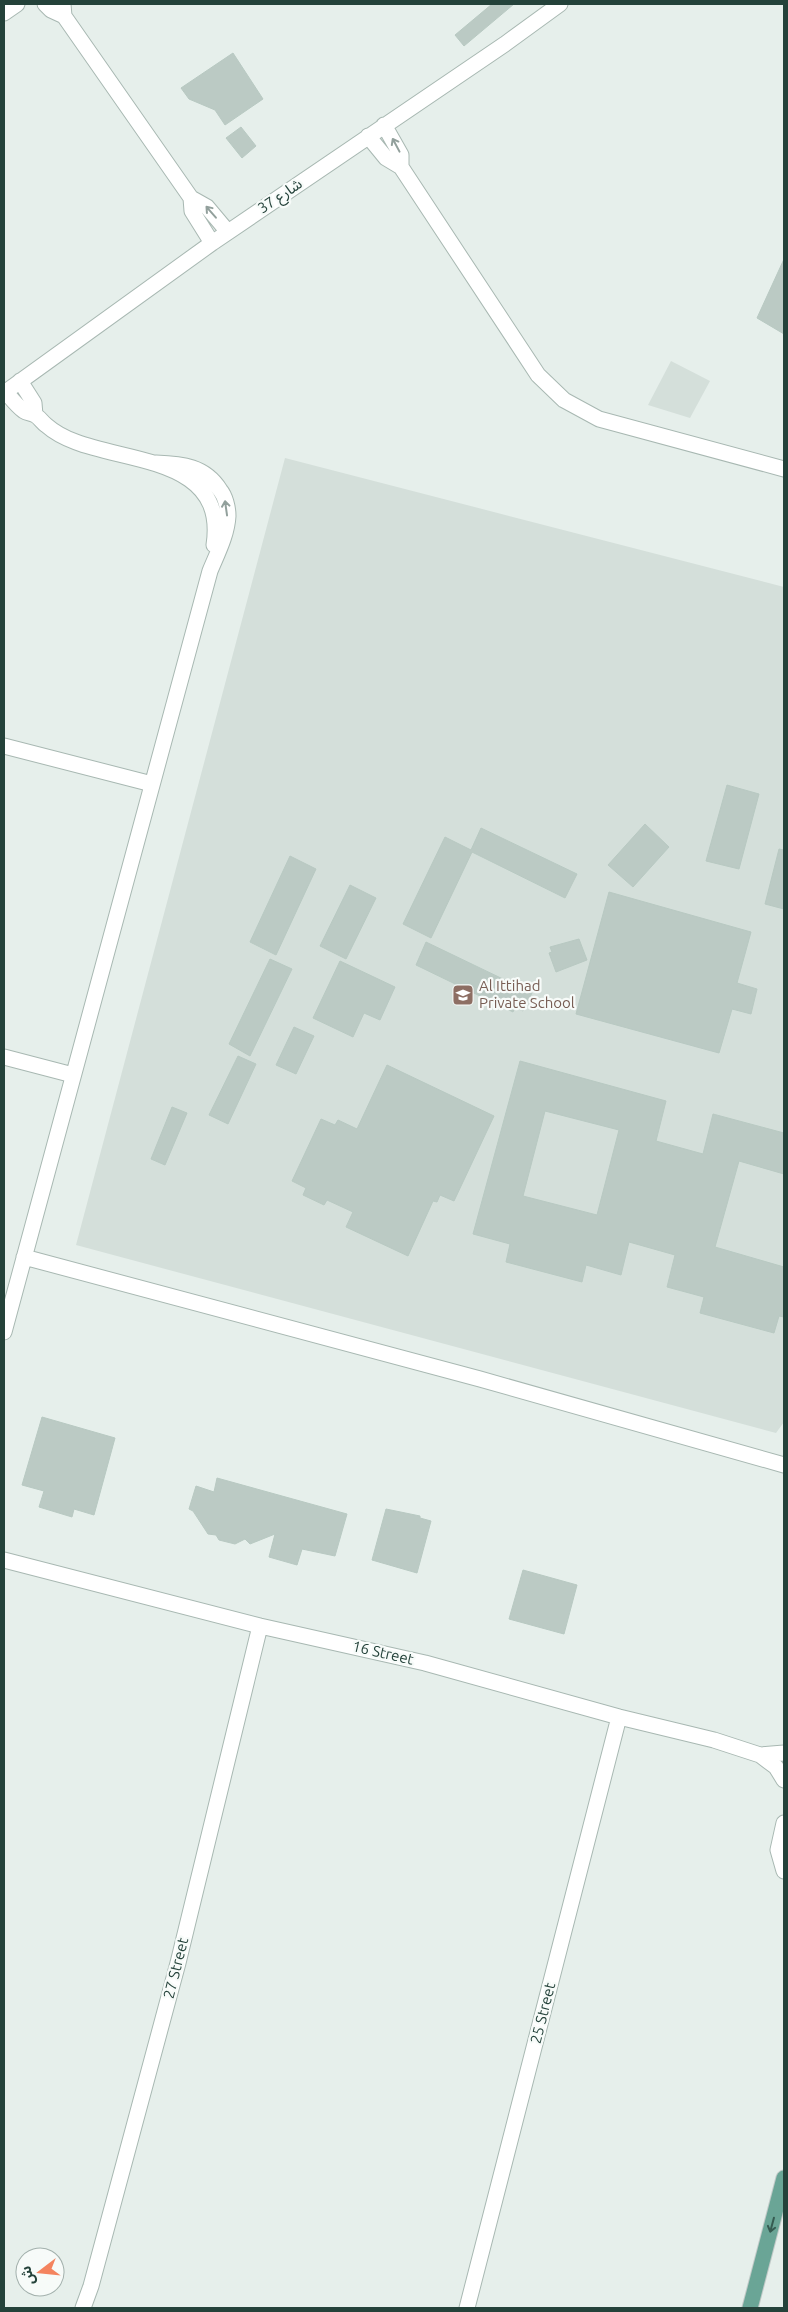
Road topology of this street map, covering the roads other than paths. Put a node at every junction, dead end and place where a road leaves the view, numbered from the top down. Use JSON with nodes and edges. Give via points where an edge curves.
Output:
{"nodes":[{"id":1,"x":17,"y":4,"type":"edge"},
{"id":2,"x":45,"y":4,"type":"edge"},
{"id":3,"x":560,"y":4,"type":"edge"},
{"id":4,"x":64,"y":10,"type":"edge"},
{"id":5,"x":4,"y":13,"type":"edge"},
{"id":6,"x":384,"y":125,"type":"junction"},
{"id":7,"x":368,"y":136,"type":"junction"},
{"id":8,"x":402,"y":167,"type":"junction"},
{"id":9,"x":191,"y":198,"type":"junction"},
{"id":10,"x":228,"y":232,"type":"junction"},
{"id":11,"x":212,"y":242,"type":"junction"},
{"id":12,"x":20,"y":381,"type":"junction"},
{"id":13,"x":5,"y":392,"type":"edge"},
{"id":14,"x":35,"y":415,"type":"junction"},
{"id":15,"x":784,"y":469,"type":"edge"},
{"id":16,"x":4,"y":746,"type":"edge"},
{"id":17,"x":152,"y":784,"type":"junction"},
{"id":18,"x":4,"y":1057,"type":"edge"},
{"id":19,"x":73,"y":1075,"type":"junction"},
{"id":20,"x":24,"y":1257,"type":"junction"},
{"id":21,"x":4,"y":1332,"type":"edge"},
{"id":22,"x":784,"y":1465,"type":"edge"},
{"id":23,"x":4,"y":1560,"type":"edge"},
{"id":24,"x":260,"y":1626,"type":"junction"},
{"id":25,"x":619,"y":1717,"type":"junction"},
{"id":26,"x":784,"y":1753,"type":"edge"},
{"id":27,"x":760,"y":1755,"type":"junction"},
{"id":28,"x":784,"y":1780,"type":"edge"},
{"id":29,"x":784,"y":1823,"type":"edge"},
{"id":30,"x":784,"y":1871,"type":"edge"},
{"id":31,"x":784,"y":2178,"type":"edge"},
{"id":32,"x":83,"y":2308,"type":"edge"},
{"id":33,"x":467,"y":2308,"type":"edge"},
{"id":34,"x":750,"y":2308,"type":"edge"}],
"edges":[{"from":1,"to":5,"type":"street"},
{"from":2,"to":4,"type":"street","via":[[52,10]]},
{"from":3,"to":6,"type":"street","name":"شارع 37"},
{"from":4,"to":9,"type":"street"},
{"from":6,"to":7,"type":"street","name":"شارع 37"},
{"from":8,"to":6,"type":"street","one_way":true,"via":[[398,148]]},
{"from":7,"to":8,"type":"street","via":[[386,158]]},
{"from":7,"to":10,"type":"street","name":"شارع 37"},
{"from":8,"to":15,"type":"street","via":[[538,375],[564,400],[598,419]]},
{"from":10,"to":9,"type":"street","one_way":true,"via":[[207,207]]},
{"from":9,"to":11,"type":"street","via":[[192,211]]},
{"from":10,"to":11,"type":"street","name":"شارع 37"},
{"from":11,"to":12,"type":"street","name":"شارع 37"},
{"from":12,"to":13,"type":"street","name":"شارع 37"},
{"from":12,"to":14,"type":"street","via":[[34,403]]},
{"from":13,"to":14,"type":"street","via":[[23,411]]},
{"from":14,"to":17,"type":"street","via":[[61,436],[76,442],[156,463],[197,468],[213,479],[224,495],[228,514],[224,533],[210,571]]},
{"from":16,"to":17,"type":"street"},
{"from":17,"to":19,"type":"street"},
{"from":18,"to":19,"type":"street"},
{"from":19,"to":20,"type":"street"},
{"from":20,"to":21,"type":"street"},
{"from":20,"to":22,"type":"street"},
{"from":23,"to":24,"type":"street","name":"16 Street"},
{"from":24,"to":25,"type":"street","name":"16 Street","via":[[425,1663]]},
{"from":24,"to":32,"type":"street","name":"27 Street","via":[[175,1972]]},
{"from":25,"to":27,"type":"street","name":"16 Street","via":[[714,1740]]},
{"from":25,"to":33,"type":"street","name":"25 Street"},
{"from":26,"to":27,"type":"street","name":"16 Street"},
{"from":27,"to":28,"type":"street","name":"16 Street","via":[[776,1767]]},
{"from":29,"to":30,"type":"street","via":[[778,1850]]},
{"from":31,"to":34,"type":"main road","one_way":true}]}
